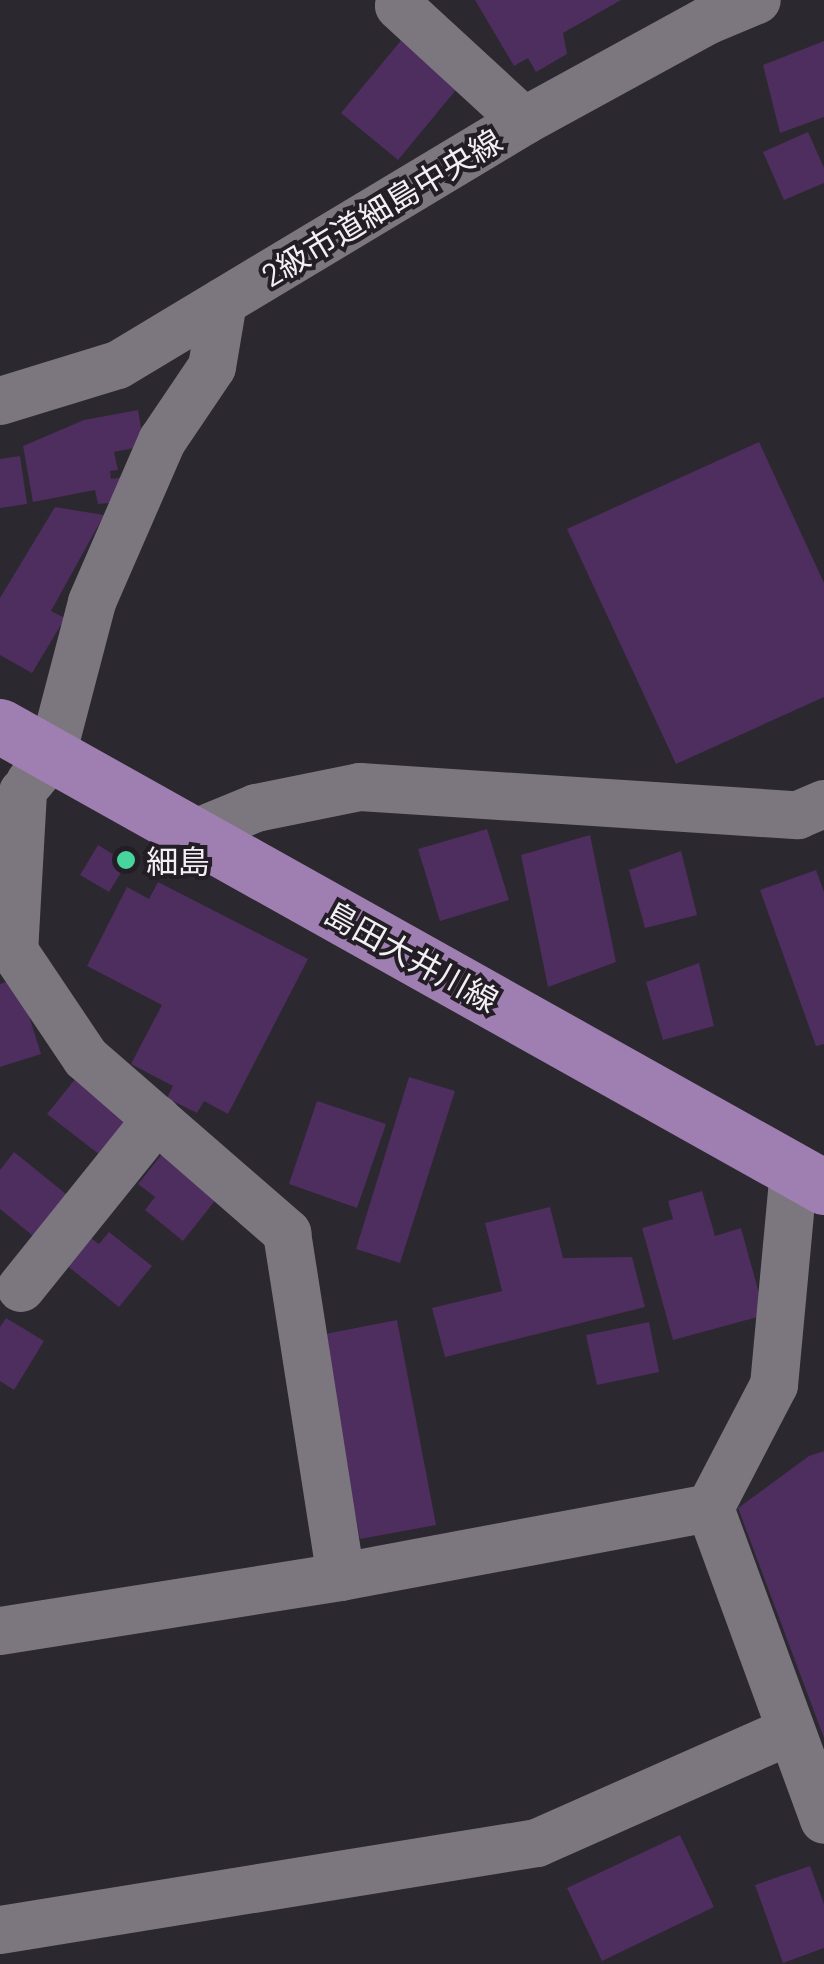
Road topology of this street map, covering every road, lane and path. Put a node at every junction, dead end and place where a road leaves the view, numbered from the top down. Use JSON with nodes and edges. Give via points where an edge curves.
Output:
{"nodes":[{"id":1,"x":401,"y":0,"type":"edge"},
{"id":2,"x":757,"y":0,"type":"edge"},
{"id":3,"x":524,"y":120,"type":"junction"},
{"id":4,"x":223,"y":302,"type":"junction"},
{"id":5,"x":0,"y":401,"type":"edge"},
{"id":6,"x":0,"y":726,"type":"edge"},
{"id":7,"x":25,"y":789,"type":"edge"},
{"id":8,"x":824,"y":804,"type":"edge"},
{"id":9,"x":193,"y":834,"type":"junction"},
{"id":10,"x":157,"y":1119,"type":"junction"},
{"id":11,"x":809,"y":1178,"type":"edge"},
{"id":12,"x":21,"y":1288,"type":"dead end"},
{"id":13,"x":710,"y":1508,"type":"junction"},
{"id":14,"x":341,"y":1577,"type":"junction"},
{"id":15,"x":0,"y":1631,"type":"edge"},
{"id":16,"x":790,"y":1731,"type":"junction"},
{"id":17,"x":824,"y":1820,"type":"edge"},
{"id":18,"x":0,"y":1930,"type":"edge"}],
"edges":[{"from":1,"to":3,"type":"street","via":[[399,6]]},
{"from":2,"to":3,"type":"street","name":"2級市道細島中央線"},
{"from":3,"to":4,"type":"street","name":"2級市道細島中央線"},
{"from":4,"to":5,"type":"street","name":"2級市道細島中央線","via":[[118,366]]},
{"from":4,"to":7,"type":"street","via":[[212,368],[162,441],[92,602]]},
{"from":6,"to":7,"type":"main road","name":"島田大井川線"},
{"from":7,"to":9,"type":"main road","name":"島田大井川線"},
{"from":7,"to":10,"type":"street","via":[[14,951],[86,1058]]},
{"from":8,"to":9,"type":"street","via":[[798,816],[360,787],[256,808]]},
{"from":9,"to":11,"type":"main road","name":"島田大井川線"},
{"from":10,"to":12,"type":"street"},
{"from":10,"to":14,"type":"street","via":[[287,1233]]},
{"from":11,"to":13,"type":"street","via":[[774,1385]]},
{"from":13,"to":14,"type":"street"},
{"from":13,"to":16,"type":"street"},
{"from":14,"to":15,"type":"street"},
{"from":16,"to":17,"type":"street"},
{"from":16,"to":18,"type":"street","via":[[537,1844]]}]}
